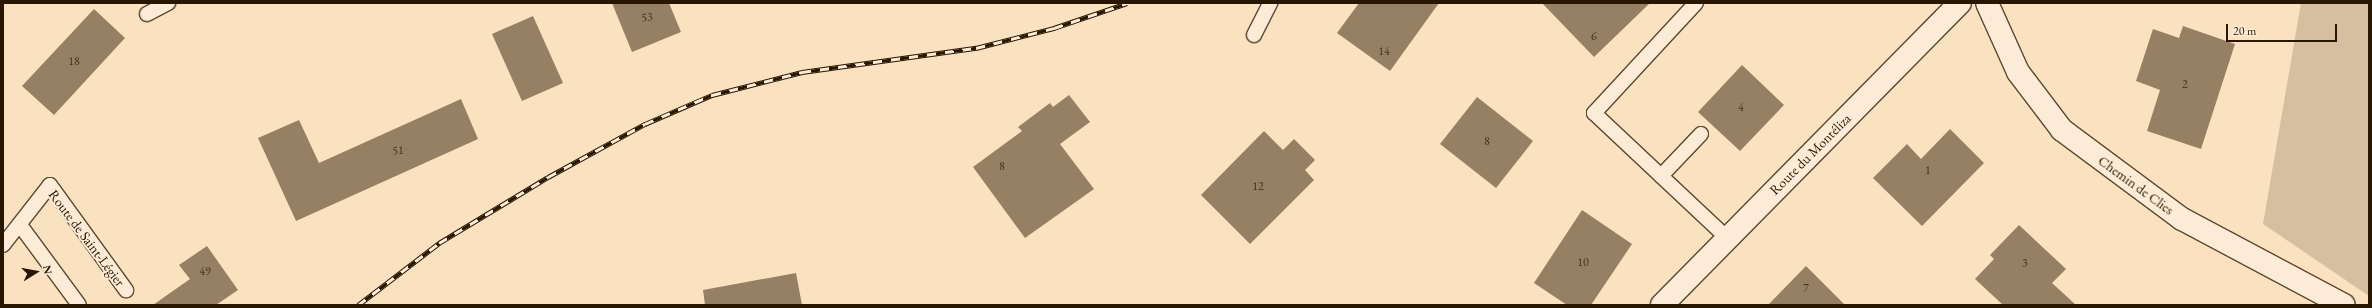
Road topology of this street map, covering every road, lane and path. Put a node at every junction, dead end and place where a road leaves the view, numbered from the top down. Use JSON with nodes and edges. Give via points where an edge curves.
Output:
{"nodes":[{"id":1,"x":168,"y":3,"type":"edge"},
{"id":2,"x":1270,"y":3,"type":"edge"},
{"id":3,"x":1696,"y":3,"type":"edge"},
{"id":4,"x":1960,"y":3,"type":"edge"},
{"id":5,"x":1987,"y":3,"type":"edge"},
{"id":6,"x":147,"y":14,"type":"dead end"},
{"id":7,"x":1254,"y":35,"type":"dead end"},
{"id":8,"x":1701,"y":134,"type":"dead end"},
{"id":9,"x":1661,"y":176,"type":"junction"},
{"id":10,"x":20,"y":225,"type":"junction"},
{"id":11,"x":1727,"y":238,"type":"junction"},
{"id":12,"x":3,"y":245,"type":"edge"},
{"id":13,"x":126,"y":290,"type":"dead end"},
{"id":14,"x":79,"y":305,"type":"edge"},
{"id":15,"x":1662,"y":305,"type":"edge"},
{"id":16,"x":2344,"y":305,"type":"edge"}],
"edges":[{"from":1,"to":6,"type":"lane"},
{"from":2,"to":7,"type":"lane"},
{"from":3,"to":9,"type":"lane","via":[[1594,113]]},
{"from":4,"to":11,"type":"street","name":"Route du Montéliza"},
{"from":5,"to":16,"type":"street","name":"Chemin de Clies","via":[[2018,72],[2062,130],[2182,219]]},
{"from":8,"to":9,"type":"lane"},
{"from":9,"to":11,"type":"lane"},
{"from":10,"to":12,"type":"lane","name":"Route de Saint-Légier"},
{"from":10,"to":13,"type":"lane","name":"Route de Saint-Légier","via":[[50,185]]},
{"from":10,"to":14,"type":"lane"},
{"from":11,"to":15,"type":"street","name":"Route du Montéliza"}]}
